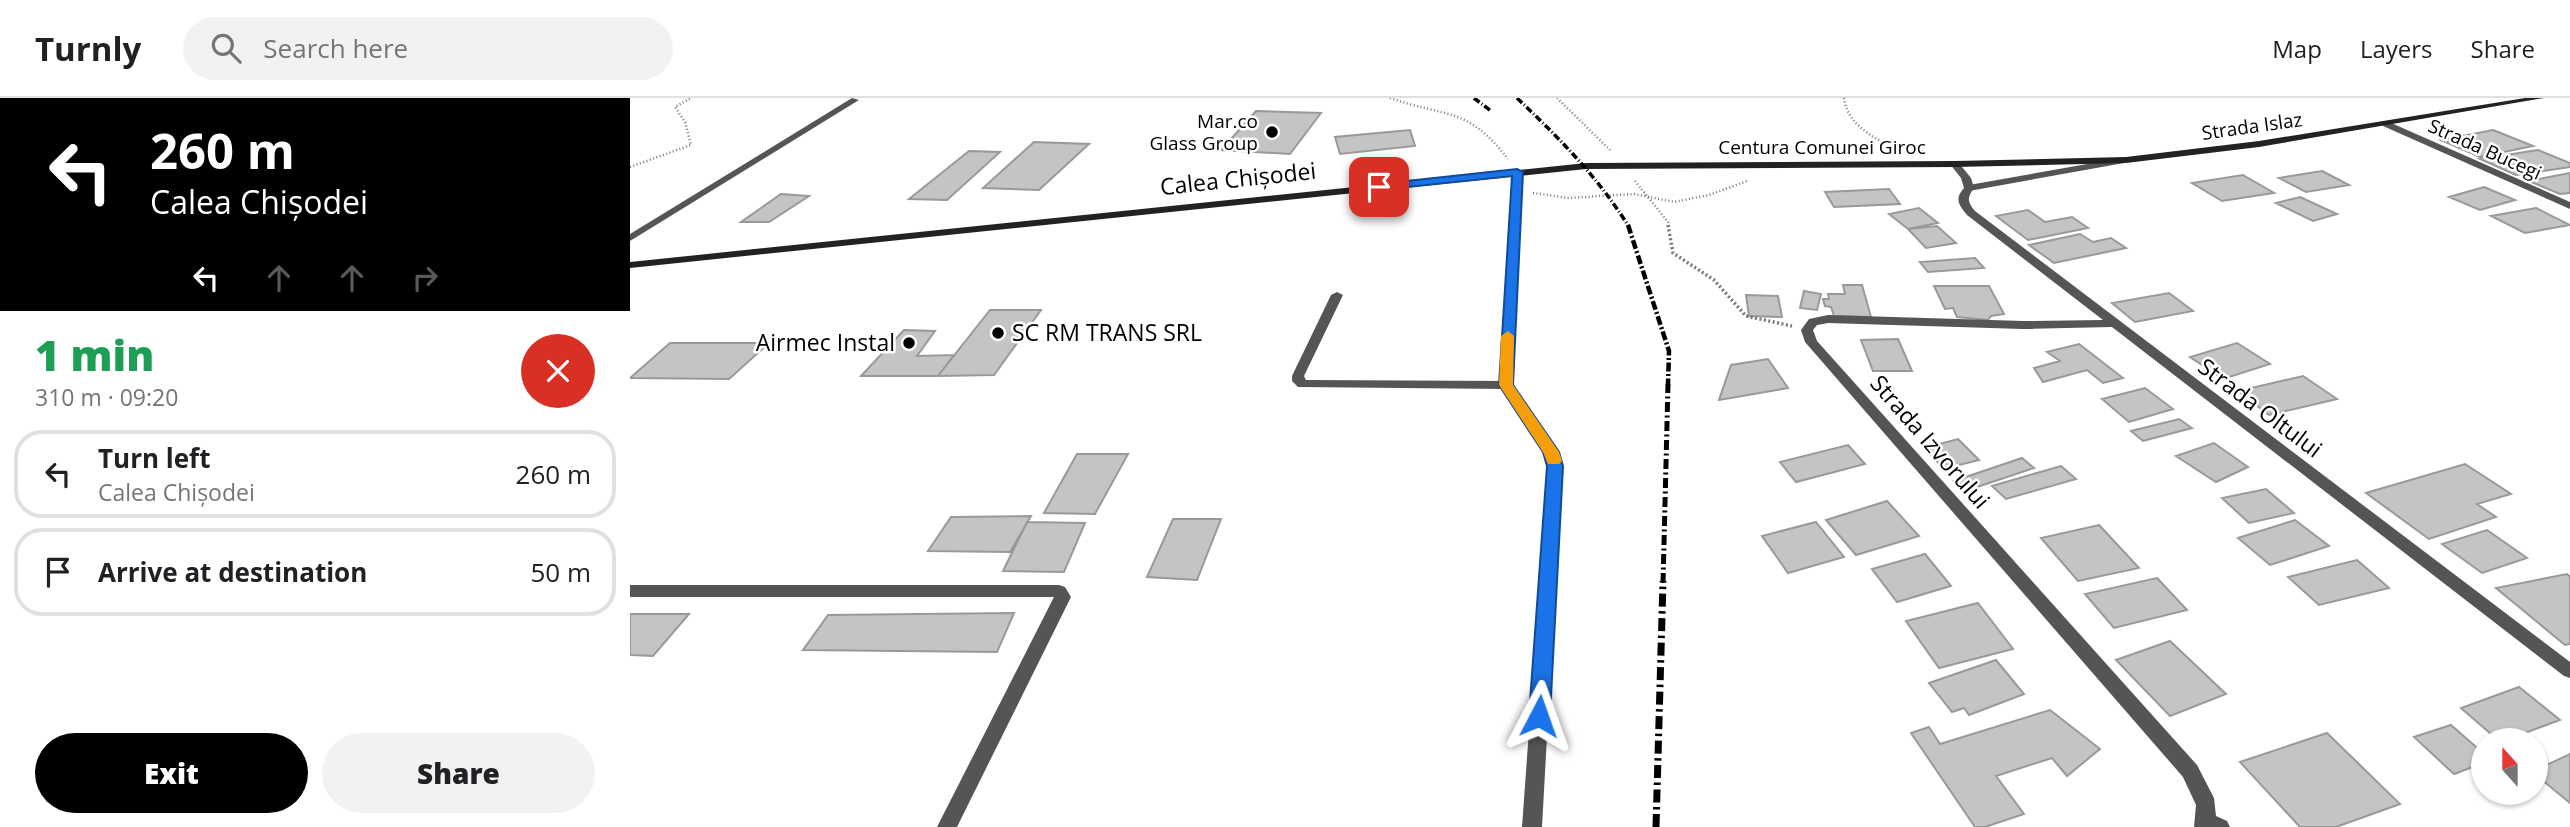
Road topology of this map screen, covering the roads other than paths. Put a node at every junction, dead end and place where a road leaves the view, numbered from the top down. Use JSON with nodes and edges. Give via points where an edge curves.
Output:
{"nodes":[{"id":1,"x":2540,"y":98,"type":"edge"},
{"id":2,"x":855,"y":100,"type":"dead end"},
{"id":3,"x":2386,"y":124,"type":"junction"},
{"id":4,"x":2126,"y":160,"type":"junction"},
{"id":5,"x":1955,"y":164,"type":"junction"},
{"id":6,"x":1517,"y":172,"type":"junction"},
{"id":7,"x":1969,"y":188,"type":"junction"},
{"id":8,"x":2570,"y":206,"type":"edge"},
{"id":9,"x":630,"y":238,"type":"edge"},
{"id":10,"x":630,"y":265,"type":"edge"},
{"id":11,"x":1337,"y":295,"type":"dead end"},
{"id":12,"x":2116,"y":323,"type":"junction"},
{"id":13,"x":1506,"y":385,"type":"junction"},
{"id":14,"x":630,"y":592,"type":"edge"},
{"id":15,"x":2570,"y":671,"type":"edge"},
{"id":16,"x":2210,"y":825,"type":"edge"},
{"id":17,"x":947,"y":827,"type":"edge"},
{"id":18,"x":1532,"y":827,"type":"edge"}],
"edges":[{"from":1,"to":3,"type":"main road","name":"Strada Islaz"},
{"from":2,"to":9,"type":"street"},
{"from":3,"to":4,"type":"main road","name":"Strada Islaz"},
{"from":3,"to":8,"type":"street","name":"Strada Bucegi"},
{"from":4,"to":5,"type":"main road","name":"Centura Comunei Giroc"},
{"from":4,"to":7,"type":"street","name":"Strada Islaz"},
{"from":5,"to":6,"type":"main road","name":"Centura Comunei Giroc","via":[[1622,165]]},
{"from":5,"to":7,"type":"street","name":"Strada Oltului"},
{"from":6,"to":10,"type":"main road","name":"Calea Chișodei"},
{"from":6,"to":13,"type":"street"},
{"from":7,"to":12,"type":"street","name":"Strada Oltului","via":[[1963,203],[1971,213]]},
{"from":11,"to":13,"type":"street","via":[[1297,376],[1303,384]]},
{"from":12,"to":15,"type":"street","name":"Strada Oltului"},
{"from":12,"to":16,"type":"street","name":"Strada Izvorului","via":[[1828,319],[1807,330],[1811,342],[2190,771],[2206,798]]},
{"from":13,"to":18,"type":"street","via":[[1551,452],[1555,466]]},
{"from":14,"to":17,"type":"street","via":[[1059,590],[1063,597]]}]}
